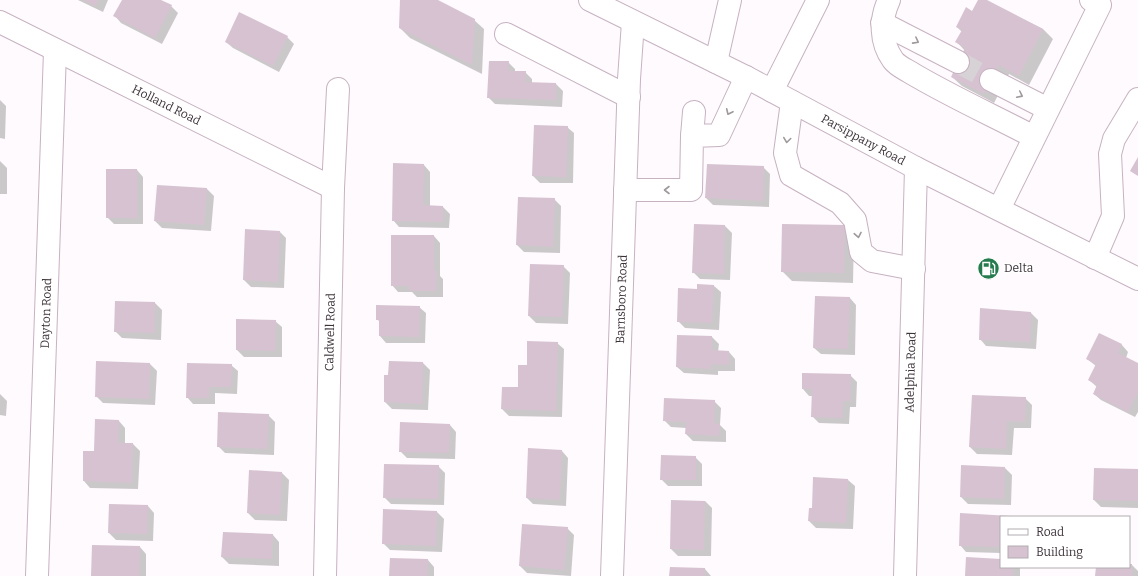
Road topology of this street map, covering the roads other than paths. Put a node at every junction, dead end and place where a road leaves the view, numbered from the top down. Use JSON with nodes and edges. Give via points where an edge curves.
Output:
{"nodes":[{"id":1,"x":590,"y":0,"type":"edge"},
{"id":2,"x":730,"y":0,"type":"edge"},
{"id":3,"x":818,"y":0,"type":"edge"},
{"id":4,"x":890,"y":0,"type":"edge"},
{"id":5,"x":1091,"y":0,"type":"edge"},
{"id":6,"x":0,"y":22,"type":"edge"},
{"id":7,"x":633,"y":22,"type":"junction"},
{"id":8,"x":882,"y":23,"type":"junction"},
{"id":9,"x":506,"y":34,"type":"dead end"},
{"id":10,"x":55,"y":51,"type":"junction"},
{"id":11,"x":716,"y":62,"type":"junction"},
{"id":12,"x":958,"y":62,"type":"tunnel mouth"},
{"id":13,"x":746,"y":77,"type":"junction"},
{"id":14,"x":991,"y":80,"type":"tunnel mouth"},
{"id":15,"x":338,"y":89,"type":"dead end"},
{"id":16,"x":772,"y":91,"type":"junction"},
{"id":17,"x":629,"y":97,"type":"junction"},
{"id":18,"x":1138,"y":99,"type":"edge"},
{"id":19,"x":792,"y":102,"type":"junction"},
{"id":20,"x":1048,"y":109,"type":"junction"},
{"id":21,"x":694,"y":112,"type":"dead end"},
{"id":22,"x":692,"y":136,"type":"junction"},
{"id":23,"x":1034,"y":137,"type":"junction"},
{"id":24,"x":916,"y":168,"type":"junction"},
{"id":25,"x":333,"y":188,"type":"junction"},
{"id":26,"x":625,"y":190,"type":"junction"},
{"id":27,"x":999,"y":209,"type":"junction"},
{"id":28,"x":1095,"y":258,"type":"junction"},
{"id":29,"x":914,"y":269,"type":"junction"},
{"id":30,"x":1138,"y":279,"type":"edge"},
{"id":31,"x":37,"y":576,"type":"edge"},
{"id":32,"x":325,"y":576,"type":"edge"},
{"id":33,"x":612,"y":576,"type":"edge"},
{"id":34,"x":905,"y":576,"type":"edge"}],
"edges":[{"from":1,"to":7,"type":"street","name":"Parsippany Road"},
{"from":2,"to":11,"type":"street"},
{"from":3,"to":16,"type":"street"},
{"from":4,"to":8,"type":"street","via":[[884,11]]},
{"from":5,"to":20,"type":"street","via":[[1100,5]]},
{"from":6,"to":10,"type":"street","name":"Holland Road"},
{"from":7,"to":11,"type":"street","name":"Parsippany Road"},
{"from":7,"to":17,"type":"street","name":"Barnsboro Road"},
{"from":8,"to":12,"type":"street","one_way":true},
{"from":8,"to":23,"type":"street","via":[[886,47],[894,62]]},
{"from":9,"to":17,"type":"street"},
{"from":10,"to":25,"type":"street","name":"Holland Road"},
{"from":10,"to":31,"type":"street","name":"Dayton Road"},
{"from":11,"to":13,"type":"street","name":"Parsippany Road"},
{"from":13,"to":16,"type":"street","name":"Parsippany Road"},
{"from":13,"to":22,"type":"street","one_way":true,"via":[[719,135]]},
{"from":14,"to":20,"type":"street","one_way":true},
{"from":15,"to":25,"type":"street","name":"Caldwell Road"},
{"from":16,"to":19,"type":"street","name":"Parsippany Road"},
{"from":17,"to":26,"type":"street","name":"Barnsboro Road"},
{"from":18,"to":28,"type":"street","via":[[1114,139],[1111,149],[1113,216]]},
{"from":19,"to":24,"type":"street","name":"Parsippany Road"},
{"from":19,"to":29,"type":"street","one_way":true,"via":[[785,153],[791,175],[840,203],[855,220],[861,252],[872,262]]},
{"from":20,"to":23,"type":"street"},
{"from":21,"to":22,"type":"street"},
{"from":22,"to":26,"type":"street","one_way":true,"via":[[691,190]]},
{"from":23,"to":27,"type":"street"},
{"from":24,"to":27,"type":"street","name":"Parsippany Road"},
{"from":24,"to":29,"type":"street","name":"Adelphia Road"},
{"from":25,"to":32,"type":"street","name":"Caldwell Road"},
{"from":26,"to":33,"type":"street","name":"Barnsboro Road"},
{"from":27,"to":28,"type":"street","name":"Parsippany Road"},
{"from":28,"to":30,"type":"street","name":"Parsippany Road"},
{"from":29,"to":34,"type":"street","name":"Adelphia Road"}]}
